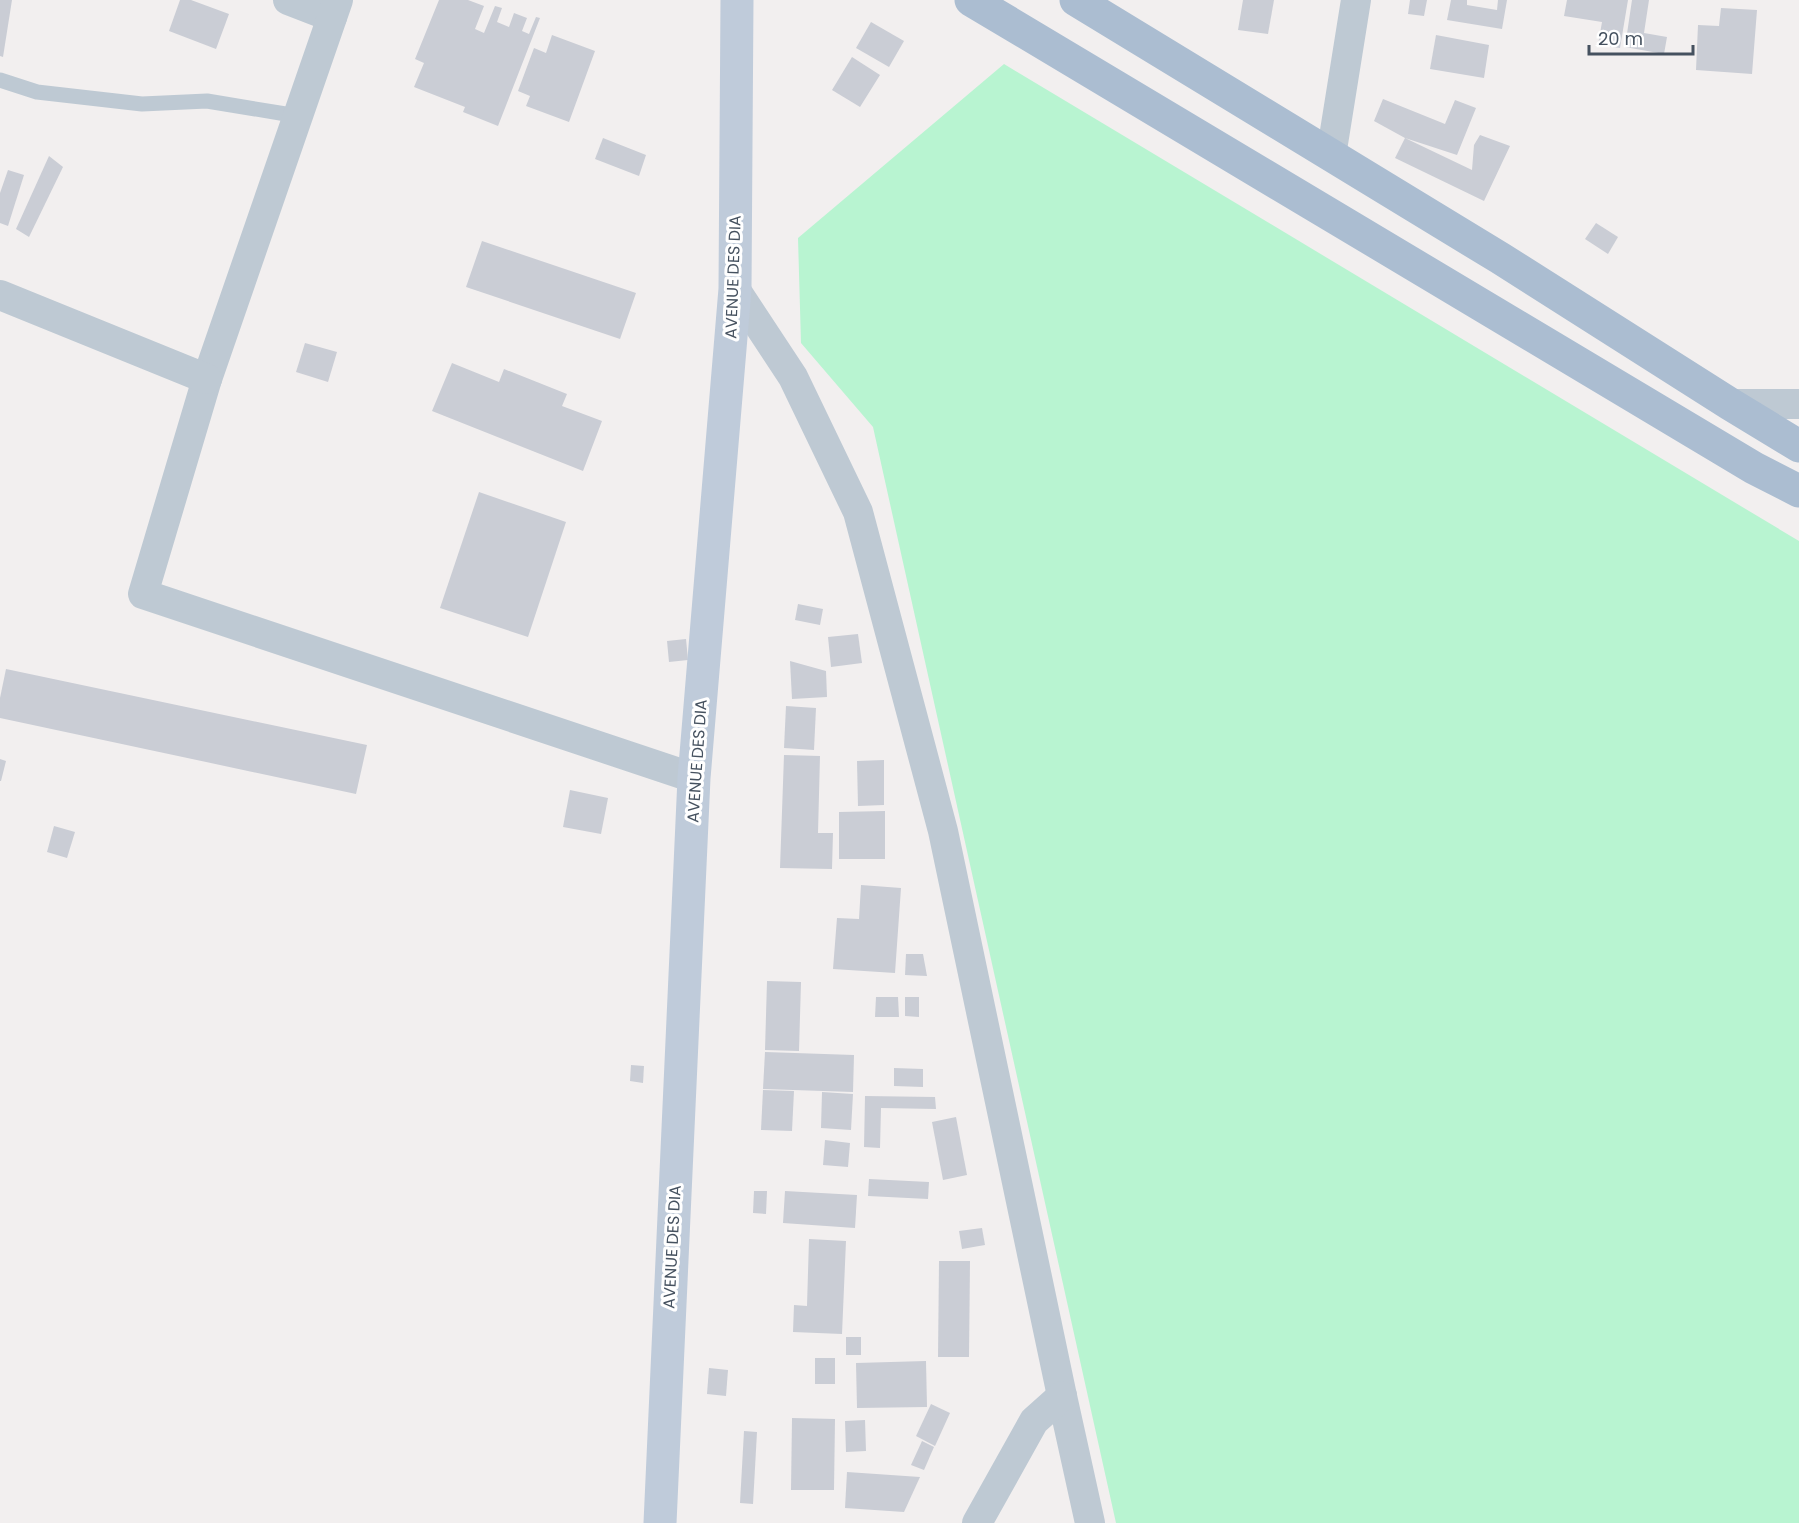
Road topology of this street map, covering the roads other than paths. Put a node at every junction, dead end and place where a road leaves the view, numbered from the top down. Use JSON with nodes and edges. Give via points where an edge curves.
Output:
{"nodes":[{"id":1,"x":288,"y":0,"type":"edge"},
{"id":2,"x":737,"y":0,"type":"edge"},
{"id":3,"x":971,"y":0,"type":"edge"},
{"id":4,"x":1076,"y":0,"type":"edge"},
{"id":5,"x":1356,"y":0,"type":"edge"},
{"id":6,"x":335,"y":8,"type":"edge"},
{"id":7,"x":0,"y":80,"type":"edge"},
{"id":8,"x":298,"y":116,"type":"junction"},
{"id":9,"x":1331,"y":156,"type":"junction"},
{"id":10,"x":735,"y":289,"type":"junction"},
{"id":11,"x":0,"y":295,"type":"edge"},
{"id":12,"x":207,"y":380,"type":"junction"},
{"id":13,"x":1730,"y":404,"type":"junction"},
{"id":14,"x":1799,"y":404,"type":"edge"},
{"id":15,"x":1799,"y":446,"type":"edge"},
{"id":16,"x":1799,"y":491,"type":"edge"},
{"id":17,"x":694,"y":778,"type":"junction"},
{"id":18,"x":1062,"y":1396,"type":"junction"},
{"id":19,"x":660,"y":1523,"type":"edge"},
{"id":20,"x":977,"y":1523,"type":"edge"},
{"id":21,"x":1090,"y":1523,"type":"edge"}],
"edges":[{"from":1,"to":6,"type":"street"},
{"from":2,"to":10,"type":"street","name":"AVENUE DES DIA"},
{"from":3,"to":16,"type":"main road","via":[[1754,468]]},
{"from":4,"to":9,"type":"main road"},
{"from":5,"to":9,"type":"street"},
{"from":6,"to":8,"type":"street"},
{"from":7,"to":8,"type":"lane","via":[[37,92],[142,104],[207,100]]},
{"from":8,"to":12,"type":"street"},
{"from":9,"to":13,"type":"main road"},
{"from":10,"to":17,"type":"street","name":"AVENUE DES DIA"},
{"from":10,"to":18,"type":"street","via":[[793,377],[858,512],[944,831]]},
{"from":11,"to":12,"type":"street"},
{"from":12,"to":17,"type":"street","via":[[143,594]]},
{"from":13,"to":14,"type":"street"},
{"from":13,"to":15,"type":"main road"},
{"from":17,"to":19,"type":"street","name":"AVENUE DES DIA"},
{"from":18,"to":20,"type":"street","via":[[1034,1421]]},
{"from":18,"to":21,"type":"street"}]}
